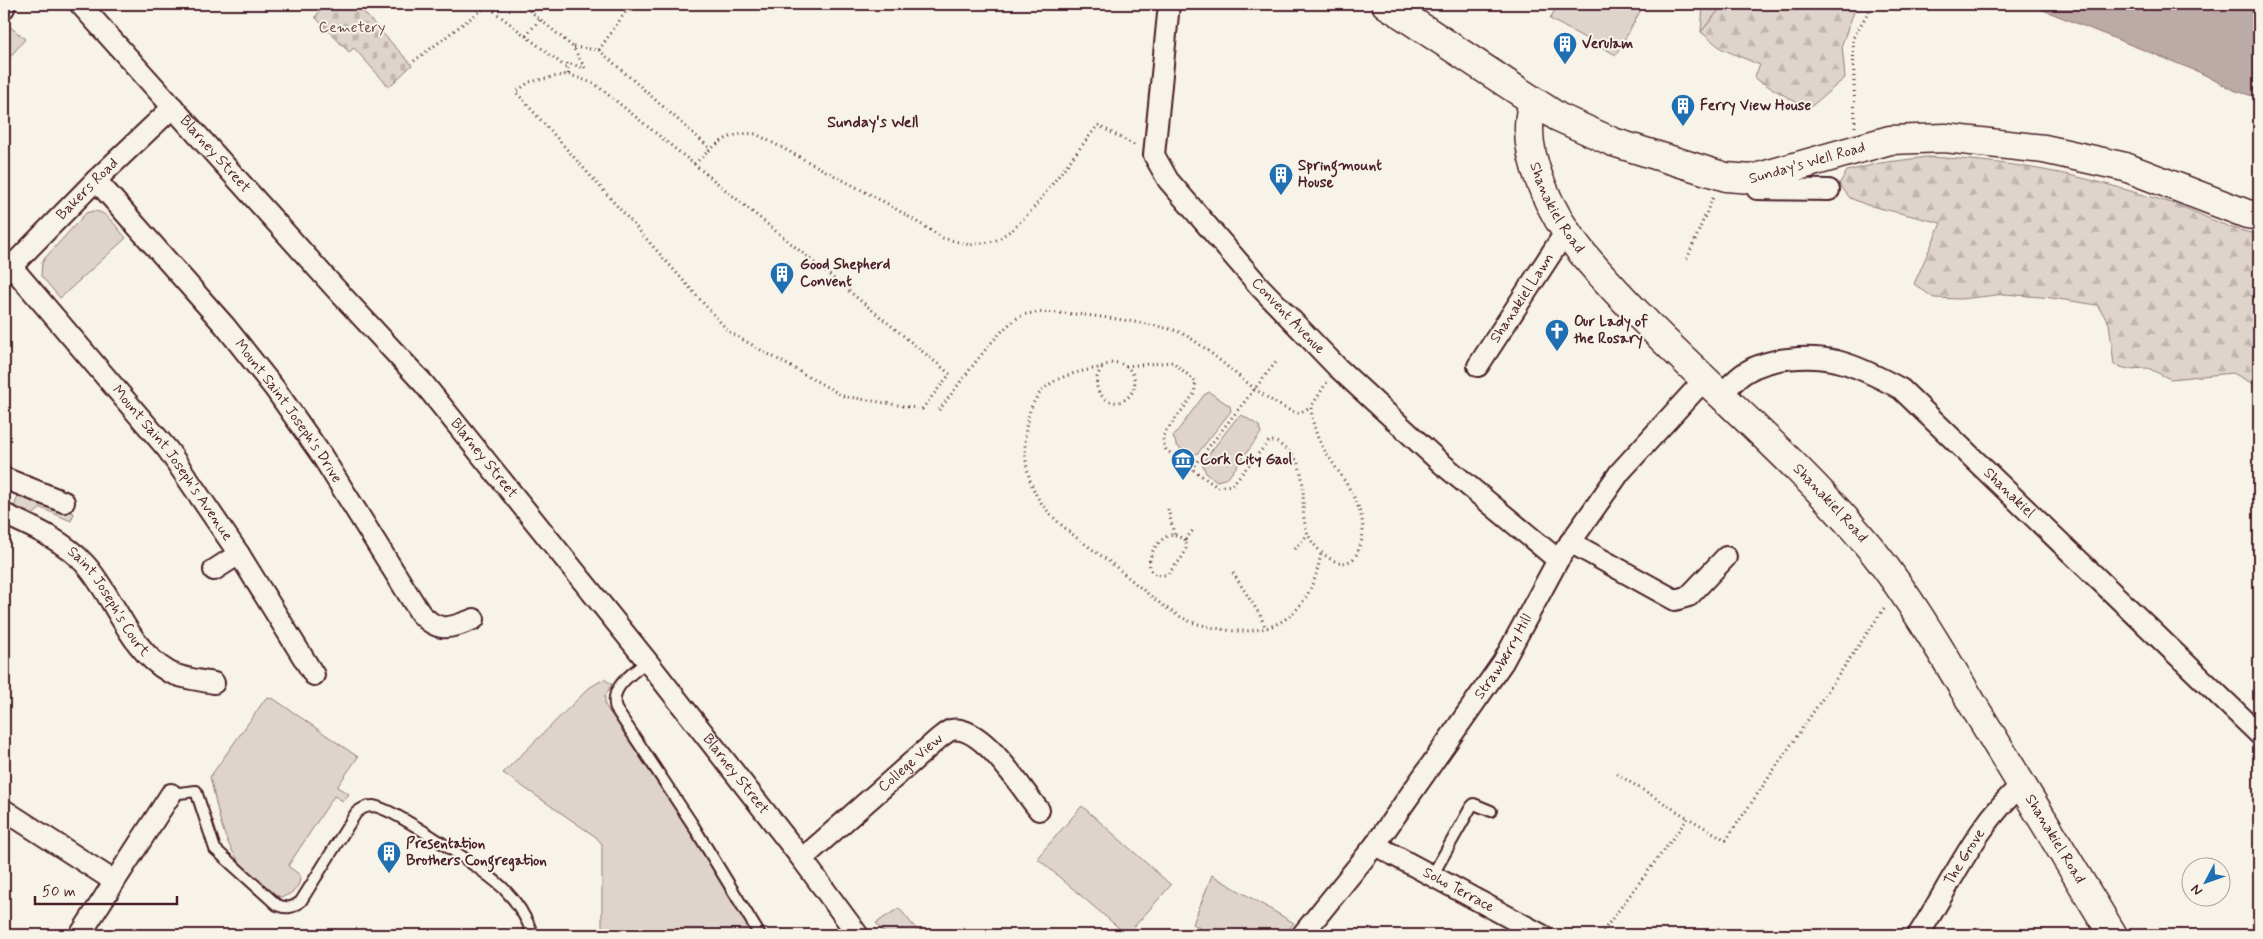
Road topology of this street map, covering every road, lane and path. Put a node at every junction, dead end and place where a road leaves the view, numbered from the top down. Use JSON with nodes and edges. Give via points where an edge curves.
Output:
{"nodes":[{"id":1,"x":5,"y":4,"type":"edge"},
{"id":2,"x":80,"y":4,"type":"edge"},
{"id":3,"x":500,"y":4,"type":"edge"},
{"id":4,"x":522,"y":4,"type":"edge"},
{"id":5,"x":630,"y":4,"type":"edge"},
{"id":6,"x":1169,"y":4,"type":"edge"},
{"id":7,"x":1386,"y":4,"type":"edge"},
{"id":8,"x":1874,"y":4,"type":"edge"},
{"id":9,"x":4,"y":8,"type":"edge"},
{"id":10,"x":494,"y":11,"type":"junction"},
{"id":11,"x":540,"y":19,"type":"junction"},
{"id":12,"x":526,"y":36,"type":"junction"},
{"id":13,"x":573,"y":47,"type":"junction"},
{"id":14,"x":599,"y":50,"type":"junction"},
{"id":15,"x":414,"y":62,"type":"dead end"},
{"id":16,"x":567,"y":69,"type":"junction"},
{"id":17,"x":568,"y":74,"type":"junction"},
{"id":18,"x":1533,"y":102,"type":"junction"},
{"id":19,"x":172,"y":107,"type":"junction"},
{"id":20,"x":1854,"y":119,"type":"dead end"},
{"id":21,"x":711,"y":149,"type":"junction"},
{"id":22,"x":1154,"y":156,"type":"junction"},
{"id":23,"x":694,"y":164,"type":"junction"},
{"id":24,"x":1752,"y":179,"type":"junction"},
{"id":25,"x":96,"y":180,"type":"junction"},
{"id":26,"x":1716,"y":190,"type":"dead end"},
{"id":27,"x":1829,"y":190,"type":"dead end"},
{"id":28,"x":2259,"y":216,"type":"edge"},
{"id":29,"x":1566,"y":231,"type":"junction"},
{"id":30,"x":1687,"y":259,"type":"dead end"},
{"id":31,"x":8,"y":270,"type":"edge"},
{"id":32,"x":1276,"y":362,"type":"dead end"},
{"id":33,"x":1126,"y":366,"type":"junction"},
{"id":34,"x":1478,"y":366,"type":"dead end"},
{"id":35,"x":1102,"y":368,"type":"junction"},
{"id":36,"x":1338,"y":368,"type":"junction"},
{"id":37,"x":1256,"y":387,"type":"junction"},
{"id":38,"x":1712,"y":388,"type":"junction"},
{"id":39,"x":1311,"y":407,"type":"junction"},
{"id":40,"x":939,"y":410,"type":"dead end"},
{"id":41,"x":1190,"y":468,"type":"junction"},
{"id":42,"x":1188,"y":473,"type":"dead end"},
{"id":43,"x":9,"y":480,"type":"edge"},
{"id":44,"x":64,"y":502,"type":"dead end"},
{"id":45,"x":4,"y":503,"type":"edge"},
{"id":46,"x":1168,"y":509,"type":"dead end"},
{"id":47,"x":4,"y":514,"type":"edge"},
{"id":48,"x":1194,"y":529,"type":"dead end"},
{"id":49,"x":1174,"y":534,"type":"junction"},
{"id":50,"x":1308,"y":534,"type":"junction"},
{"id":51,"x":1185,"y":540,"type":"junction"},
{"id":52,"x":1570,"y":542,"type":"junction"},
{"id":53,"x":1295,"y":549,"type":"dead end"},
{"id":54,"x":1321,"y":552,"type":"junction"},
{"id":55,"x":239,"y":554,"type":"junction"},
{"id":56,"x":1726,"y":557,"type":"dead end"},
{"id":57,"x":1558,"y":560,"type":"junction"},
{"id":58,"x":214,"y":570,"type":"dead end"},
{"id":59,"x":1232,"y":573,"type":"dead end"},
{"id":60,"x":1898,"y":588,"type":"junction"},
{"id":61,"x":474,"y":619,"type":"dead end"},
{"id":62,"x":1266,"y":629,"type":"junction"},
{"id":63,"x":646,"y":661,"type":"junction"},
{"id":64,"x":314,"y":675,"type":"dead end"},
{"id":65,"x":214,"y":682,"type":"dead end"},
{"id":66,"x":2259,"y":734,"type":"edge"},
{"id":67,"x":1617,"y":774,"type":"dead end"},
{"id":68,"x":2022,"y":785,"type":"junction"},
{"id":69,"x":171,"y":794,"type":"joint"},
{"id":70,"x":4,"y":810,"type":"edge"},
{"id":71,"x":1039,"y":810,"type":"dead end"},
{"id":72,"x":1491,"y":811,"type":"dead end"},
{"id":73,"x":1688,"y":818,"type":"junction"},
{"id":74,"x":1375,"y":846,"type":"junction"},
{"id":75,"x":802,"y":859,"type":"junction"},
{"id":76,"x":1432,"y":876,"type":"junction"},
{"id":77,"x":114,"y":881,"type":"junction"},
{"id":78,"x":529,"y":932,"type":"edge"},
{"id":79,"x":80,"y":935,"type":"edge"},
{"id":80,"x":760,"y":935,"type":"edge"},
{"id":81,"x":858,"y":935,"type":"edge"},
{"id":82,"x":1302,"y":935,"type":"edge"},
{"id":83,"x":1542,"y":935,"type":"edge"},
{"id":84,"x":1600,"y":935,"type":"edge"},
{"id":85,"x":1918,"y":935,"type":"edge"},
{"id":86,"x":2112,"y":935,"type":"edge"}],
"edges":[{"from":1,"to":9,"type":"street"},
{"from":2,"to":19,"type":"street","name":"Blarney Street"},
{"from":3,"to":10,"type":"path"},
{"from":4,"to":11,"type":"path"},
{"from":5,"to":14,"type":"path"},
{"from":6,"to":22,"type":"street"},
{"from":7,"to":18,"type":"street","name":"Sunday's Well Road"},
{"from":8,"to":20,"type":"path","via":[[1853,38]]},
{"from":10,"to":12,"type":"path"},
{"from":10,"to":15,"type":"path","via":[[487,6]]},
{"from":11,"to":12,"type":"path"},
{"from":11,"to":13,"type":"path"},
{"from":12,"to":16,"type":"path"},
{"from":13,"to":14,"type":"path"},
{"from":13,"to":16,"type":"path","via":[[585,68],[567,63]]},
{"from":14,"to":21,"type":"path"},
{"from":16,"to":17,"type":"path"},
{"from":17,"to":23,"type":"path","via":[[595,84]]},
{"from":17,"to":23,"type":"path","via":[[528,82],[516,92],[729,332],[843,396],[922,408],[950,374]]},
{"from":18,"to":24,"type":"street","name":"Sunday's Well Road","via":[[1613,142],[1726,177]]},
{"from":18,"to":29,"type":"street","name":"Shanakiel Road","via":[[1528,124],[1535,160],[1544,190]]},
{"from":19,"to":25,"type":"street","name":"Bakers Road"},
{"from":19,"to":63,"type":"street","name":"Blarney Street","via":[[424,384]]},
{"from":21,"to":22,"type":"path","via":[[725,138],[741,133],[756,134],[888,204],[943,238],[970,245],[995,241],[1013,229],[1032,210],[1098,125]]},
{"from":21,"to":23,"type":"path"},
{"from":22,"to":36,"type":"street","name":"Convent Avenue","via":[[1177,192],[1260,287]]},
{"from":24,"to":27,"type":"street","via":[[1758,189]]},
{"from":24,"to":28,"type":"street","name":"Sunday's Well Road","via":[[1890,140],[1945,138],[2044,149],[2109,163]]},
{"from":25,"to":31,"type":"street","name":"Bakers Road"},
{"from":25,"to":61,"type":"street","name":"Mount Saint Joseph's Drive","via":[[225,326],[275,389],[326,461],[420,613],[430,624],[440,628],[452,628]]},
{"from":26,"to":30,"type":"path"},
{"from":29,"to":34,"type":"street","name":"Shanakiel Lawn"},
{"from":29,"to":38,"type":"street","name":"Shanakiel Road","via":[[1619,294]]},
{"from":31,"to":55,"type":"street","name":"Mount Saint Joseph's Avenue","via":[[147,422]]},
{"from":32,"to":37,"type":"path"},
{"from":33,"to":35,"type":"path","via":[[1114,363]]},
{"from":33,"to":35,"type":"path","via":[[1134,376],[1134,388],[1126,399],[1114,402],[1102,398],[1096,386]]},
{"from":33,"to":41,"type":"path","via":[[1173,362],[1196,382],[1194,394],[1162,438],[1166,450]]},
{"from":35,"to":62,"type":"path","via":[[1057,378],[1046,385],[1032,407],[1026,434],[1027,468],[1040,502],[1060,522],[1180,617],[1221,629]]},
{"from":36,"to":39,"type":"path"},
{"from":36,"to":57,"type":"street","name":"Convent Avenue","via":[[1441,463]]},
{"from":37,"to":39,"type":"path","via":[[1292,412],[1300,413]]},
{"from":37,"to":40,"type":"path","via":[[1196,341],[1173,330],[1061,312],[1030,312],[1000,333]]},
{"from":37,"to":41,"type":"path"},
{"from":38,"to":52,"type":"street","name":"Strawberry Hill","via":[[1625,466]]},
{"from":38,"to":60,"type":"street","name":"Shanakiel Road","via":[[1810,482],[1867,544]]},
{"from":38,"to":66,"type":"street","name":"Shanakiel","via":[[1770,363],[1797,359],[1836,361],[1901,389]]},
{"from":39,"to":54,"type":"path","via":[[1313,425],[1344,476],[1363,526],[1363,538],[1356,556],[1350,561],[1334,561]]},
{"from":41,"to":42,"type":"path"},
{"from":41,"to":50,"type":"path","via":[[1217,487],[1228,487],[1264,445],[1275,441],[1295,458],[1300,468]]},
{"from":43,"to":44,"type":"street"},
{"from":43,"to":45,"type":"street"},
{"from":46,"to":49,"type":"path"},
{"from":47,"to":65,"type":"street","name":"Saint Joseph's Court","via":[[41,532],[76,555],[95,576],[130,633],[152,658],[170,672]]},
{"from":48,"to":51,"type":"path"},
{"from":49,"to":51,"type":"path"},
{"from":49,"to":51,"type":"path","via":[[1164,537],[1148,558],[1150,567],[1158,574],[1168,574],[1186,551]]},
{"from":50,"to":53,"type":"path"},
{"from":50,"to":54,"type":"path","via":[[1314,547]]},
{"from":52,"to":56,"type":"street","via":[[1675,600],[1689,596]]},
{"from":52,"to":57,"type":"street","name":"Strawberry Hill"},
{"from":54,"to":62,"type":"path","via":[[1314,580],[1299,607],[1280,624]]},
{"from":55,"to":58,"type":"street"},
{"from":55,"to":64,"type":"street","name":"Mount Saint Joseph's Avenue"},
{"from":57,"to":74,"type":"street","name":"Strawberry Hill","via":[[1503,662]]},
{"from":59,"to":62,"type":"path"},
{"from":60,"to":68,"type":"street","name":"Shanakiel Road"},
{"from":60,"to":73,"type":"path","via":[[1726,840]]},
{"from":63,"to":75,"type":"street","name":"Blarney Street"},
{"from":63,"to":80,"type":"lane","via":[[617,687],[616,709],[701,837]]},
{"from":67,"to":73,"type":"path"},
{"from":68,"to":85,"type":"street","name":"The Grove","via":[[2004,800],[1990,819]]},
{"from":68,"to":86,"type":"street","name":"Shanakiel Road"},
{"from":69,"to":77,"type":"street"},
{"from":69,"to":78,"type":"lane","via":[[196,791],[215,849],[277,905],[285,908],[301,901],[356,813],[364,807],[373,806],[400,816],[493,879],[516,903]]},
{"from":70,"to":77,"type":"street"},
{"from":71,"to":75,"type":"street","name":"College View","via":[[980,740],[964,731],[952,730]]},
{"from":72,"to":76,"type":"lane","via":[[1474,804],[1471,807]]},
{"from":73,"to":84,"type":"path"},
{"from":74,"to":76,"type":"street","name":"Soho Terrace"},
{"from":74,"to":82,"type":"street","name":"Strawberry Hill"},
{"from":75,"to":81,"type":"street","name":"Blarney Street"},
{"from":76,"to":83,"type":"street","name":"Soho Terrace"},
{"from":77,"to":79,"type":"street"}]}
